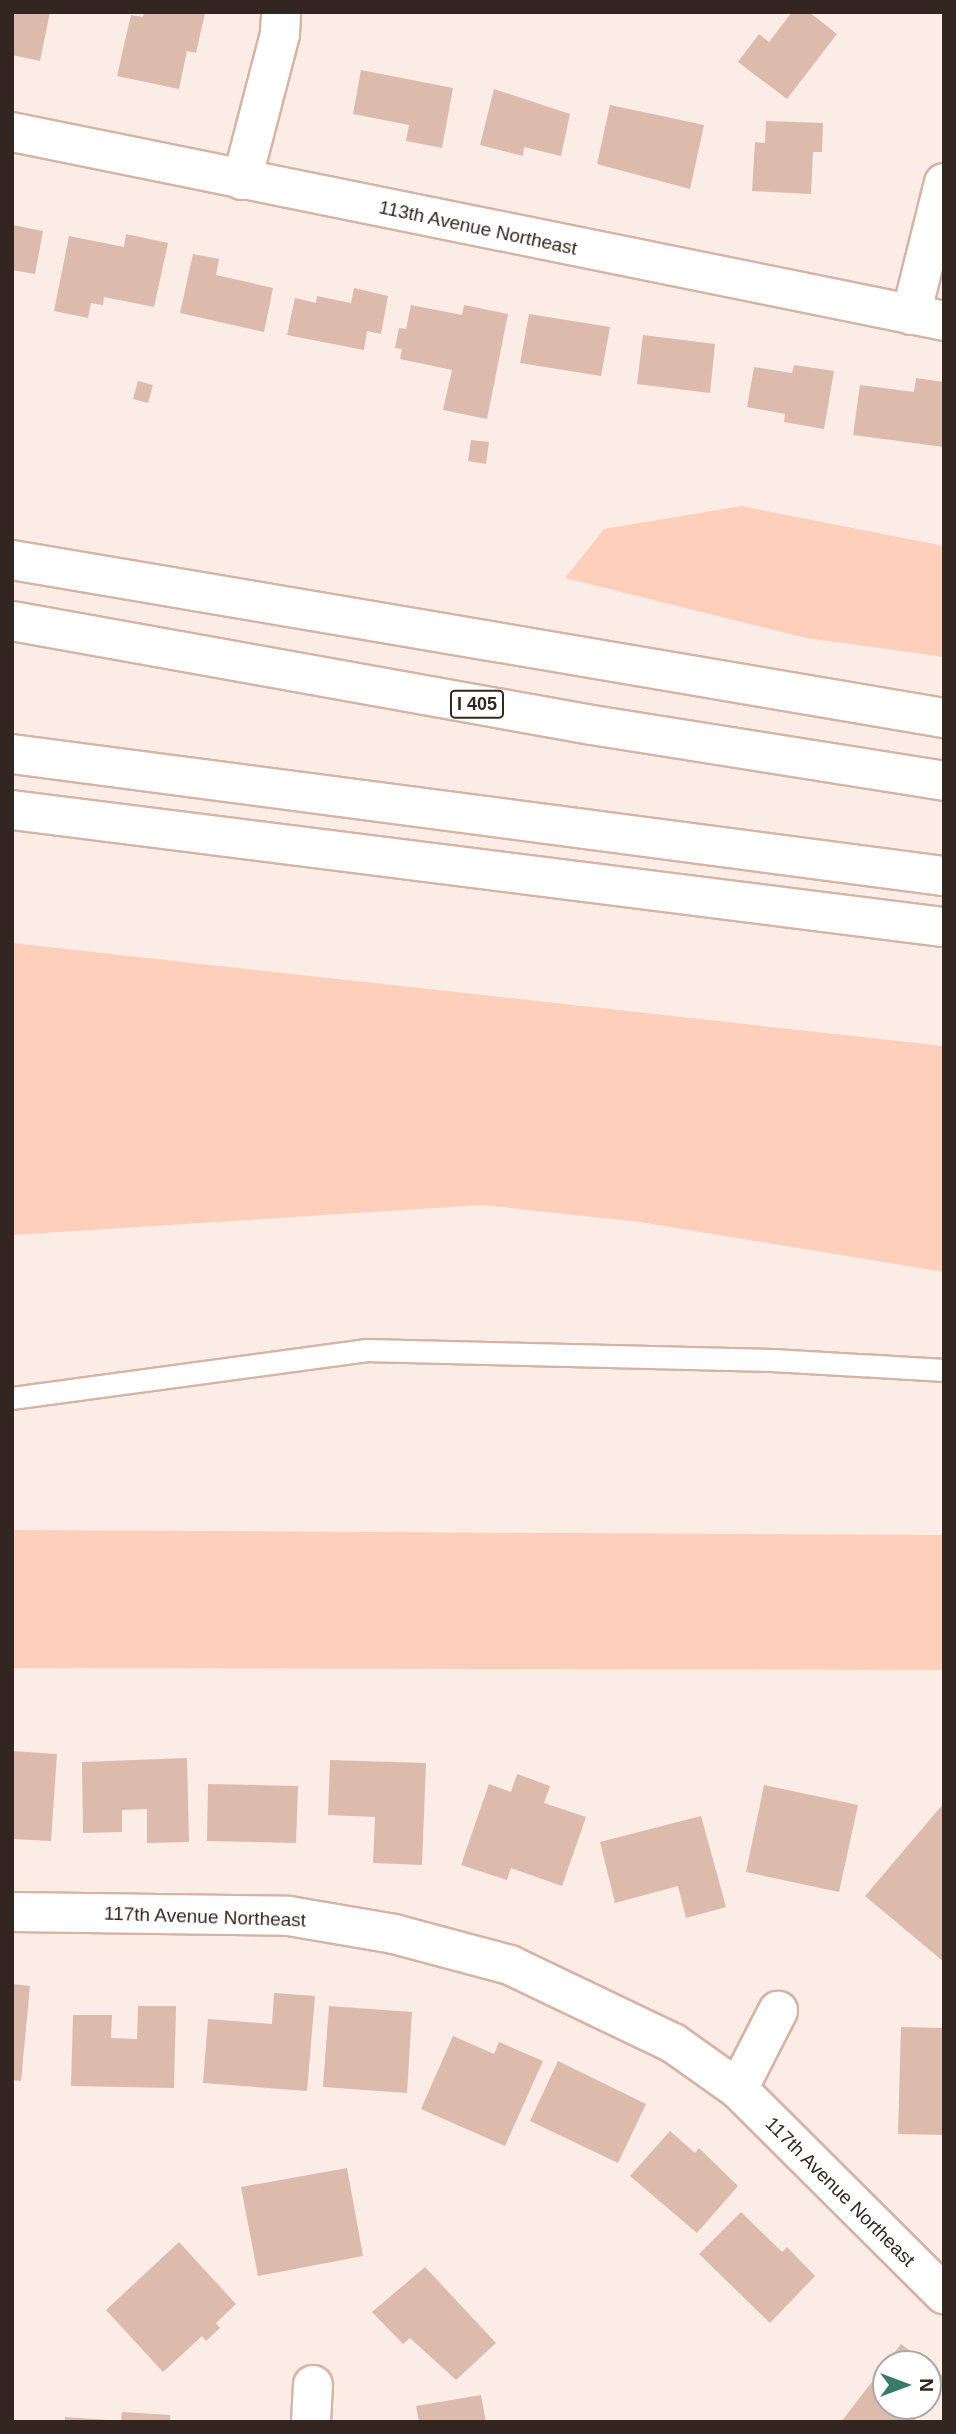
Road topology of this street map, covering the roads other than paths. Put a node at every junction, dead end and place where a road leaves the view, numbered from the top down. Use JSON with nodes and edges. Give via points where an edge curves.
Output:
{"nodes":[{"id":1,"x":281,"y":12,"type":"edge"},
{"id":2,"x":12,"y":132,"type":"edge"},
{"id":3,"x":242,"y":180,"type":"junction"},
{"id":4,"x":944,"y":183,"type":"edge"},
{"id":5,"x":928,"y":318,"type":"edge"},
{"id":6,"x":12,"y":561,"type":"edge"},
{"id":7,"x":12,"y":621,"type":"edge"},
{"id":8,"x":944,"y":718,"type":"edge"},
{"id":9,"x":12,"y":754,"type":"edge"},
{"id":10,"x":944,"y":781,"type":"edge"},
{"id":11,"x":12,"y":810,"type":"edge"},
{"id":12,"x":944,"y":876,"type":"edge"},
{"id":13,"x":944,"y":927,"type":"edge"},
{"id":14,"x":944,"y":1370,"type":"edge"},
{"id":15,"x":12,"y":1398,"type":"edge"},
{"id":16,"x":12,"y":1912,"type":"edge"},
{"id":17,"x":778,"y":2011,"type":"dead end"},
{"id":18,"x":738,"y":2089,"type":"junction"},
{"id":19,"x":944,"y":2294,"type":"edge"}],
"edges":[{"from":1,"to":3,"type":"main road","via":[[280,34]]},
{"from":2,"to":3,"type":"main road","name":"113th Avenue Northeast"},
{"from":3,"to":5,"type":"main road","name":"113th Avenue Northeast"},
{"from":4,"to":5,"type":"main road"},
{"from":6,"to":8,"type":"main road"},
{"from":7,"to":10,"type":"main road","number":"I 405","via":[[592,725]]},
{"from":9,"to":12,"type":"main road"},
{"from":11,"to":13,"type":"main road"},
{"from":14,"to":15,"type":"lane","via":[[772,1360],[366,1350]]},
{"from":16,"to":18,"type":"main road","name":"117th Avenue Northeast","via":[[289,1916],[394,1934],[510,1965],[673,2043]]},
{"from":17,"to":18,"type":"main road"},
{"from":18,"to":19,"type":"main road","name":"117th Avenue Northeast"}]}
